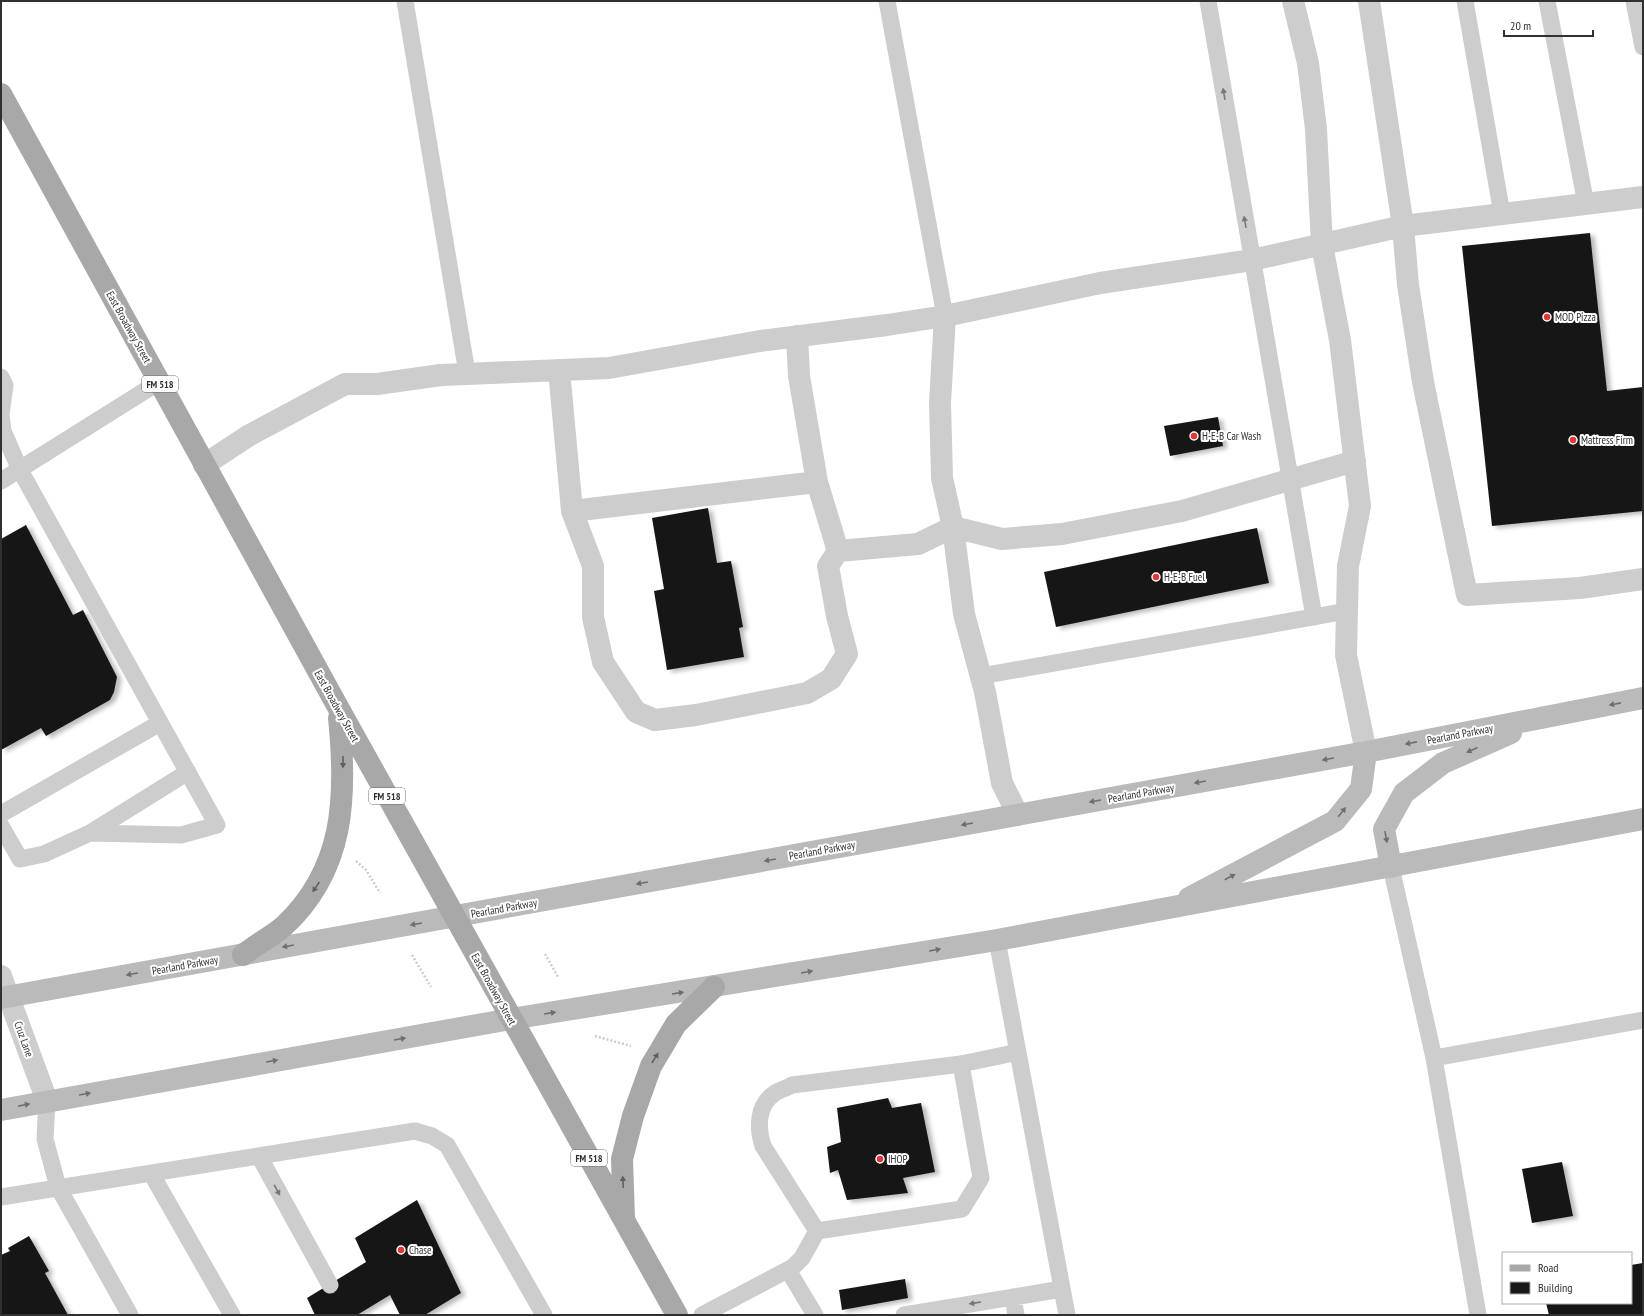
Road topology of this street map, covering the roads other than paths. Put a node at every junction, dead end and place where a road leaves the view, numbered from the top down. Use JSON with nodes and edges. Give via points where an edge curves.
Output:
{"nodes":[{"id":1,"x":405,"y":1,"type":"edge"},
{"id":2,"x":887,"y":1,"type":"edge"},
{"id":3,"x":1208,"y":1,"type":"edge"},
{"id":4,"x":1293,"y":1,"type":"edge"},
{"id":5,"x":1369,"y":1,"type":"edge"},
{"id":6,"x":1465,"y":1,"type":"edge"},
{"id":7,"x":1546,"y":1,"type":"edge"},
{"id":8,"x":1634,"y":1,"type":"edge"},
{"id":9,"x":1643,"y":47,"type":"edge"},
{"id":10,"x":1,"y":94,"type":"edge"},
{"id":11,"x":1643,"y":197,"type":"edge"},
{"id":12,"x":1586,"y":204,"type":"junction"},
{"id":13,"x":1502,"y":214,"type":"junction"},
{"id":14,"x":1403,"y":226,"type":"junction"},
{"id":15,"x":1322,"y":246,"type":"junction"},
{"id":16,"x":1252,"y":260,"type":"junction"},
{"id":17,"x":945,"y":316,"type":"junction"},
{"id":18,"x":797,"y":336,"type":"junction"},
{"id":19,"x":558,"y":370,"type":"junction"},
{"id":20,"x":467,"y":373,"type":"junction"},
{"id":21,"x":1,"y":377,"type":"edge"},
{"id":22,"x":159,"y":382,"type":"junction"},
{"id":23,"x":2,"y":400,"type":"edge"},
{"id":24,"x":1355,"y":461,"type":"junction"},
{"id":25,"x":204,"y":465,"type":"junction"},
{"id":26,"x":20,"y":470,"type":"junction"},
{"id":27,"x":1,"y":481,"type":"edge"},
{"id":28,"x":1290,"y":481,"type":"junction"},
{"id":29,"x":817,"y":482,"type":"junction"},
{"id":30,"x":572,"y":512,"type":"junction"},
{"id":31,"x":953,"y":527,"type":"junction"},
{"id":32,"x":838,"y":551,"type":"junction"},
{"id":33,"x":1643,"y":579,"type":"edge"},
{"id":34,"x":1347,"y":612,"type":"junction"},
{"id":35,"x":1314,"y":617,"type":"junction"},
{"id":36,"x":981,"y":676,"type":"junction"},
{"id":37,"x":1643,"y":698,"type":"edge"},
{"id":38,"x":339,"y":709,"type":"junction"},
{"id":39,"x":1546,"y":717,"type":"junction"},
{"id":40,"x":160,"y":723,"type":"junction"},
{"id":41,"x":1366,"y":752,"type":"junction"},
{"id":42,"x":188,"y":772,"type":"junction"},
{"id":43,"x":1,"y":814,"type":"edge"},
{"id":44,"x":1018,"y":815,"type":"junction"},
{"id":45,"x":1643,"y":819,"type":"edge"},
{"id":46,"x":1,"y":826,"type":"edge"},
{"id":47,"x":90,"y":833,"type":"junction"},
{"id":48,"x":1391,"y":867,"type":"junction"},
{"id":49,"x":1170,"y":908,"type":"junction"},
{"id":50,"x":454,"y":917,"type":"junction"},
{"id":51,"x":997,"y":940,"type":"junction"},
{"id":52,"x":243,"y":954,"type":"junction"},
{"id":53,"x":1,"y":976,"type":"edge"},
{"id":54,"x":714,"y":987,"type":"junction"},
{"id":55,"x":4,"y":997,"type":"edge"},
{"id":56,"x":512,"y":1019,"type":"junction"},
{"id":57,"x":1643,"y":1020,"type":"edge"},
{"id":58,"x":1018,"y":1052,"type":"junction"},
{"id":59,"x":1434,"y":1058,"type":"junction"},
{"id":60,"x":961,"y":1064,"type":"junction"},
{"id":61,"x":47,"y":1101,"type":"junction"},
{"id":62,"x":1,"y":1110,"type":"edge"},
{"id":63,"x":258,"y":1156,"type":"junction"},
{"id":64,"x":151,"y":1173,"type":"junction"},
{"id":65,"x":58,"y":1187,"type":"junction"},
{"id":66,"x":1,"y":1197,"type":"edge"},
{"id":67,"x":624,"y":1221,"type":"junction"},
{"id":68,"x":817,"y":1231,"type":"junction"},
{"id":69,"x":788,"y":1270,"type":"junction"},
{"id":70,"x":330,"y":1285,"type":"dead end"},
{"id":71,"x":1062,"y":1289,"type":"junction"},
{"id":72,"x":1013,"y":1297,"type":"junction"},
{"id":73,"x":130,"y":1315,"type":"edge"},
{"id":74,"x":232,"y":1315,"type":"edge"},
{"id":75,"x":544,"y":1315,"type":"edge"},
{"id":76,"x":677,"y":1315,"type":"edge"},
{"id":77,"x":702,"y":1315,"type":"edge"},
{"id":78,"x":815,"y":1315,"type":"edge"},
{"id":79,"x":904,"y":1315,"type":"edge"},
{"id":80,"x":1016,"y":1315,"type":"edge"},
{"id":81,"x":1067,"y":1315,"type":"edge"},
{"id":82,"x":1478,"y":1315,"type":"edge"}],
"edges":[{"from":1,"to":20,"type":"lane"},
{"from":2,"to":17,"type":"lane"},
{"from":16,"to":3,"type":"lane","one_way":true},
{"from":4,"to":15,"type":"street","via":[[1308,63],[1316,129]]},
{"from":5,"to":14,"type":"street"},
{"from":6,"to":13,"type":"lane"},
{"from":7,"to":12,"type":"lane"},
{"from":8,"to":9,"type":"lane"},
{"from":10,"to":22,"type":"main road","name":"East Broadway Street","number":"FM 518"},
{"from":11,"to":12,"type":"street"},
{"from":12,"to":13,"type":"street"},
{"from":13,"to":14,"type":"street"},
{"from":14,"to":15,"type":"street"},
{"from":14,"to":33,"type":"street","via":[[1408,285],[1424,382],[1467,595],[1580,588]]},
{"from":15,"to":16,"type":"street"},
{"from":15,"to":24,"type":"street","via":[[1340,340]]},
{"from":16,"to":17,"type":"street","via":[[1100,283]]},
{"from":16,"to":28,"type":"lane"},
{"from":17,"to":18,"type":"street"},
{"from":17,"to":31,"type":"street","via":[[940,403],[942,478]]},
{"from":18,"to":19,"type":"street","via":[[609,368]]},
{"from":18,"to":29,"type":"street","via":[[799,376]]},
{"from":19,"to":20,"type":"street"},
{"from":19,"to":30,"type":"street"},
{"from":20,"to":25,"type":"street","via":[[442,374],[377,384],[345,384],[248,436]]},
{"from":21,"to":23,"type":"lane","via":[[5,385]]},
{"from":22,"to":25,"type":"main road","name":"East Broadway Street","number":"FM 518"},
{"from":22,"to":26,"type":"lane"},
{"from":23,"to":26,"type":"lane","via":[[3,430]]},
{"from":24,"to":28,"type":"street"},
{"from":24,"to":34,"type":"street","via":[[1360,506],[1348,566]]},
{"from":25,"to":38,"type":"main road","name":"East Broadway Street","number":"FM 518"},
{"from":26,"to":27,"type":"lane"},
{"from":26,"to":40,"type":"lane"},
{"from":28,"to":31,"type":"street","via":[[1182,511],[1062,534],[1002,539]]},
{"from":28,"to":35,"type":"lane"},
{"from":29,"to":30,"type":"street"},
{"from":29,"to":32,"type":"street"},
{"from":30,"to":32,"type":"street","via":[[593,566],[593,617],[603,662],[636,712],[655,720],[696,715],[807,693],[831,680],[847,654],[828,566]]},
{"from":31,"to":32,"type":"street","via":[[918,544]]},
{"from":31,"to":36,"type":"street","via":[[964,614]]},
{"from":34,"to":35,"type":"lane"},
{"from":34,"to":41,"type":"street","via":[[1346,655]]},
{"from":35,"to":36,"type":"lane"},
{"from":36,"to":44,"type":"street","via":[[1002,783]]},
{"from":37,"to":39,"type":"main road","name":"Pearland Parkway","one_way":true},
{"from":38,"to":50,"type":"main road","name":"East Broadway Street","number":"FM 518"},
{"from":38,"to":52,"type":"main road","one_way":true,"via":[[344,760],[341,816],[319,884],[282,928]]},
{"from":39,"to":41,"type":"main road","name":"Pearland Parkway","one_way":true},
{"from":39,"to":48,"type":"main road","one_way":true,"via":[[1443,763],[1404,793],[1384,829]]},
{"from":40,"to":42,"type":"lane"},
{"from":40,"to":43,"type":"lane"},
{"from":41,"to":44,"type":"main road","name":"Pearland Parkway","one_way":true},
{"from":49,"to":41,"type":"main road","one_way":true,"via":[[1335,821],[1361,789]]},
{"from":42,"to":47,"type":"lane"},
{"from":42,"to":47,"type":"lane","via":[[217,825],[181,835]]},
{"from":44,"to":50,"type":"main road","name":"Pearland Parkway","one_way":true},
{"from":45,"to":48,"type":"main road"},
{"from":46,"to":47,"type":"lane","via":[[20,859],[44,854]]},
{"from":48,"to":49,"type":"main road"},
{"from":48,"to":59,"type":"lane"},
{"from":49,"to":51,"type":"main road"},
{"from":50,"to":52,"type":"main road","name":"Pearland Parkway","one_way":true},
{"from":50,"to":56,"type":"main road","name":"East Broadway Street","number":"FM 518"},
{"from":54,"to":51,"type":"main road","one_way":true},
{"from":51,"to":58,"type":"lane"},
{"from":52,"to":55,"type":"main road","name":"Pearland Parkway","one_way":true},
{"from":53,"to":55,"type":"street","name":"Cruz Lane"},
{"from":56,"to":54,"type":"main road","one_way":true},
{"from":67,"to":54,"type":"main road","one_way":true,"via":[[622,1159],[632,1116],[651,1066],[676,1024]]},
{"from":55,"to":61,"type":"street","name":"Cruz Lane"},
{"from":61,"to":56,"type":"main road","one_way":true},
{"from":56,"to":67,"type":"main road","name":"East Broadway Street","number":"FM 518"},
{"from":57,"to":59,"type":"lane"},
{"from":58,"to":60,"type":"lane"},
{"from":58,"to":71,"type":"lane"},
{"from":59,"to":82,"type":"lane"},
{"from":60,"to":68,"type":"lane","via":[[981,1178],[962,1209]]},
{"from":60,"to":68,"type":"lane","via":[[792,1085],[774,1094],[764,1106],[758,1122],[760,1137]]},
{"from":62,"to":61,"type":"main road","one_way":true},
{"from":61,"to":65,"type":"lane","via":[[45,1139]]},
{"from":63,"to":64,"type":"lane"},
{"from":63,"to":70,"type":"lane","one_way":true},
{"from":63,"to":75,"type":"lane","via":[[415,1131],[432,1136],[448,1145]]},
{"from":64,"to":65,"type":"lane"},
{"from":64,"to":74,"type":"lane"},
{"from":65,"to":66,"type":"lane"},
{"from":65,"to":73,"type":"lane"},
{"from":67,"to":76,"type":"main road","name":"East Broadway Street","number":"FM 518"},
{"from":68,"to":69,"type":"lane","via":[[802,1258]]},
{"from":69,"to":77,"type":"lane"},
{"from":69,"to":78,"type":"lane"},
{"from":71,"to":72,"type":"lane"},
{"from":71,"to":81,"type":"lane"},
{"from":72,"to":79,"type":"lane","one_way":true},
{"from":72,"to":80,"type":"lane"}]}
